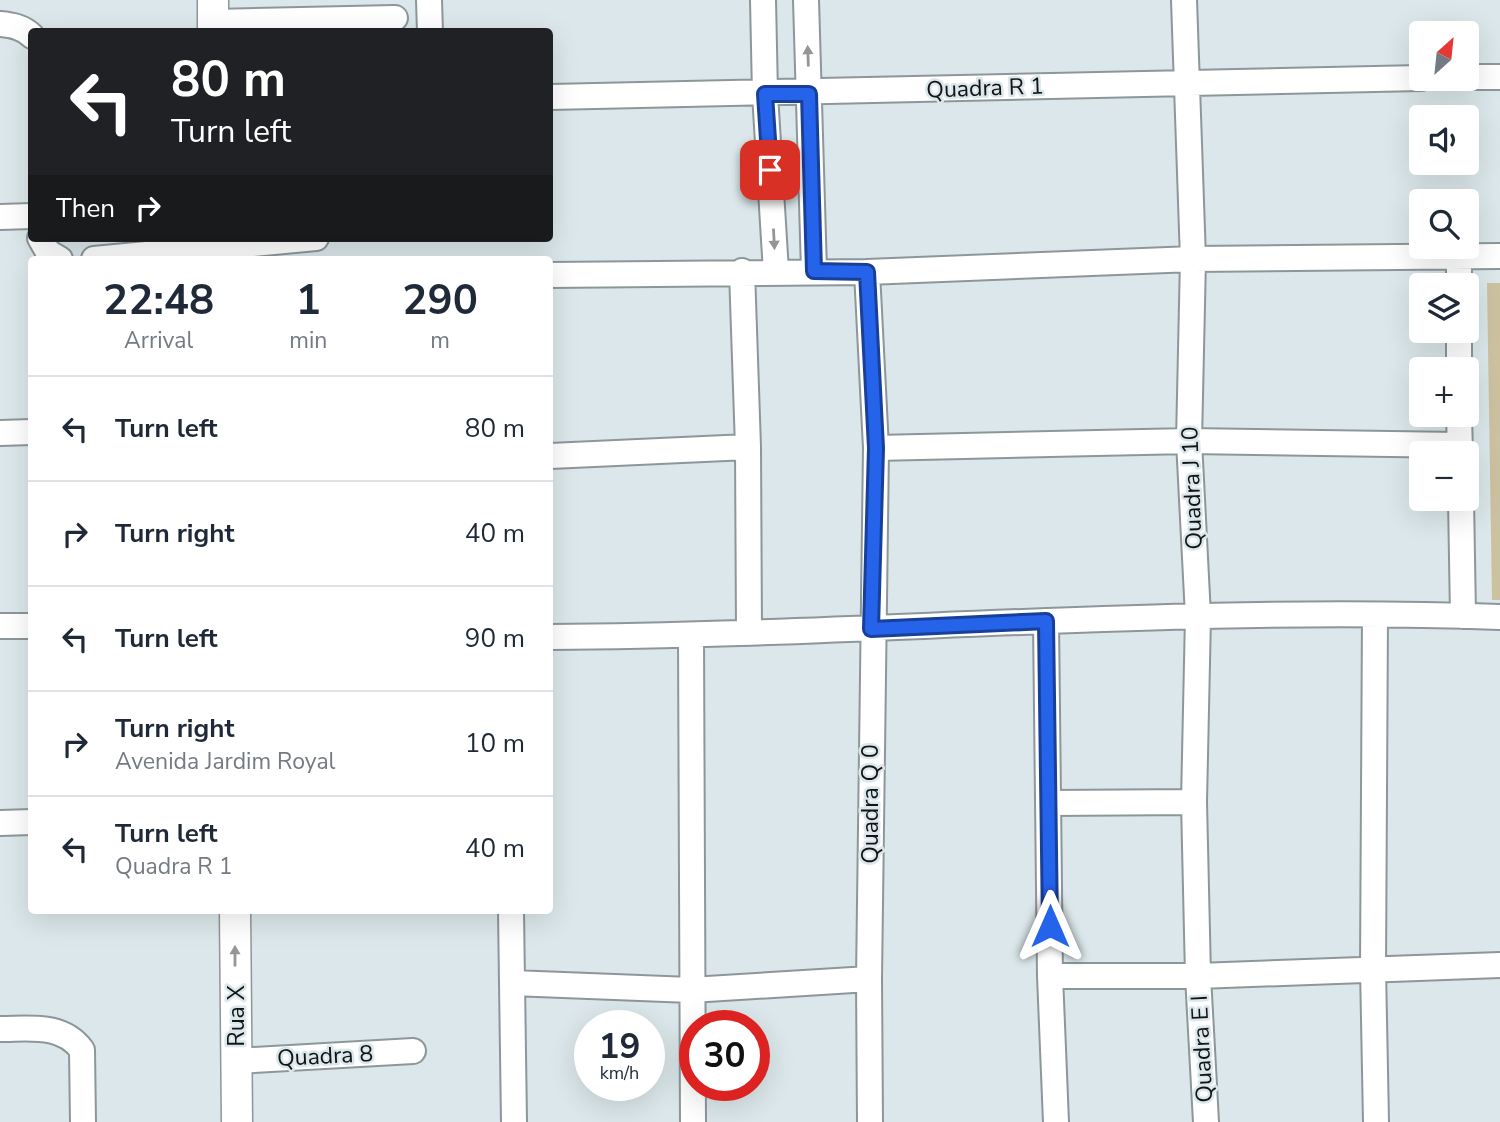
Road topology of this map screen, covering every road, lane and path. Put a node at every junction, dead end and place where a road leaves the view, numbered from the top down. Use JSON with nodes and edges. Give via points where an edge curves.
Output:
{"nodes":[{"id":1,"x":429,"y":0,"type":"edge"},
{"id":2,"x":763,"y":0,"type":"edge"},
{"id":3,"x":806,"y":0,"type":"edge"},
{"id":4,"x":1184,"y":0,"type":"edge"},
{"id":5,"x":213,"y":18,"type":"edge"},
{"id":6,"x":395,"y":18,"type":"dead end"},
{"id":7,"x":0,"y":24,"type":"edge"},
{"id":8,"x":430,"y":28,"type":"edge"},
{"id":9,"x":28,"y":34,"type":"edge"},
{"id":10,"x":1479,"y":77,"type":"edge"},
{"id":11,"x":1500,"y":77,"type":"edge"},
{"id":12,"x":1409,"y":78,"type":"edge"},
{"id":13,"x":1187,"y":82,"type":"junction"},
{"id":14,"x":765,"y":94,"type":"junction"},
{"id":15,"x":809,"y":94,"type":"junction"},
{"id":16,"x":553,"y":97,"type":"edge"},
{"id":17,"x":28,"y":216,"type":"edge"},
{"id":18,"x":0,"y":217,"type":"edge"},
{"id":19,"x":42,"y":242,"type":"edge"},
{"id":20,"x":277,"y":242,"type":"edge"},
{"id":21,"x":218,"y":248,"type":"edge"},
{"id":22,"x":55,"y":256,"type":"edge"},
{"id":23,"x":128,"y":256,"type":"edge"},
{"id":24,"x":1479,"y":256,"type":"edge"},
{"id":25,"x":1500,"y":256,"type":"edge"},
{"id":26,"x":1409,"y":257,"type":"edge"},
{"id":27,"x":1193,"y":259,"type":"junction"},
{"id":28,"x":741,"y":271,"type":"junction"},
{"id":29,"x":814,"y":271,"type":"junction"},
{"id":30,"x":776,"y":272,"type":"junction"},
{"id":31,"x":867,"y":272,"type":"junction"},
{"id":32,"x":553,"y":275,"type":"edge"},
{"id":33,"x":28,"y":432,"type":"edge"},
{"id":34,"x":0,"y":433,"type":"edge"},
{"id":35,"x":1189,"y":441,"type":"junction"},
{"id":36,"x":748,"y":447,"type":"junction"},
{"id":37,"x":1409,"y":447,"type":"edge"},
{"id":38,"x":876,"y":448,"type":"junction"},
{"id":39,"x":553,"y":456,"type":"edge"},
{"id":40,"x":1461,"y":511,"type":"edge"},
{"id":41,"x":1198,"y":616,"type":"junction"},
{"id":42,"x":1463,"y":616,"type":"junction"},
{"id":43,"x":1375,"y":617,"type":"junction"},
{"id":44,"x":1500,"y":617,"type":"edge"},
{"id":45,"x":1046,"y":621,"type":"junction"},
{"id":46,"x":0,"y":626,"type":"edge"},
{"id":47,"x":28,"y":626,"type":"edge"},
{"id":48,"x":871,"y":629,"type":"junction"},
{"id":49,"x":749,"y":632,"type":"junction"},
{"id":50,"x":691,"y":636,"type":"junction"},
{"id":51,"x":553,"y":637,"type":"edge"},
{"id":52,"x":1194,"y":802,"type":"junction"},
{"id":53,"x":1049,"y":803,"type":"junction"},
{"id":54,"x":28,"y":822,"type":"edge"},
{"id":55,"x":0,"y":823,"type":"edge"},
{"id":56,"x":235,"y":914,"type":"edge"},
{"id":57,"x":511,"y":914,"type":"edge"},
{"id":58,"x":1500,"y":965,"type":"edge"},
{"id":59,"x":1373,"y":968,"type":"junction"},
{"id":60,"x":1050,"y":976,"type":"junction"},
{"id":61,"x":1198,"y":976,"type":"junction"},
{"id":62,"x":869,"y":979,"type":"junction"},
{"id":63,"x":512,"y":983,"type":"junction"},
{"id":64,"x":691,"y":990,"type":"junction"},
{"id":65,"x":0,"y":1030,"type":"edge"},
{"id":66,"x":413,"y":1051,"type":"dead end"},
{"id":67,"x":236,"y":1061,"type":"junction"},
{"id":68,"x":83,"y":1122,"type":"edge"},
{"id":69,"x":237,"y":1122,"type":"edge"},
{"id":70,"x":514,"y":1122,"type":"edge"},
{"id":71,"x":693,"y":1122,"type":"edge"},
{"id":72,"x":870,"y":1122,"type":"edge"},
{"id":73,"x":1056,"y":1122,"type":"edge"},
{"id":74,"x":1206,"y":1122,"type":"edge"},
{"id":75,"x":1376,"y":1122,"type":"edge"}],
"edges":[{"from":1,"to":8,"type":"street"},
{"from":2,"to":14,"type":"street"},
{"from":15,"to":3,"type":"street","one_way":true},
{"from":4,"to":13,"type":"street","name":"Quadra J 10"},
{"from":5,"to":6,"type":"street"},
{"from":7,"to":9,"type":"street"},
{"from":10,"to":11,"type":"street"},
{"from":12,"to":13,"type":"street","name":"Quadra R 1"},
{"from":13,"to":15,"type":"street","name":"Quadra R 1"},
{"from":13,"to":27,"type":"street","name":"Quadra J 10"},
{"from":14,"to":15,"type":"street","name":"Quadra R 1"},
{"from":14,"to":16,"type":"street","name":"Quadra R 1"},
{"from":14,"to":30,"type":"street","one_way":true},
{"from":15,"to":29,"type":"street"},
{"from":17,"to":18,"type":"street"},
{"from":19,"to":22,"type":"street"},
{"from":20,"to":21,"type":"street"},
{"from":21,"to":23,"type":"street"},
{"from":24,"to":25,"type":"street"},
{"from":26,"to":27,"type":"street"},
{"from":27,"to":31,"type":"street"},
{"from":27,"to":35,"type":"street","name":"Quadra J 10"},
{"from":28,"to":30,"type":"street"},
{"from":28,"to":32,"type":"street"},
{"from":28,"to":36,"type":"street"},
{"from":29,"to":30,"type":"street"},
{"from":29,"to":31,"type":"street"},
{"from":31,"to":38,"type":"street","name":"Quadra Q 0"},
{"from":33,"to":34,"type":"street"},
{"from":35,"to":37,"type":"street"},
{"from":35,"to":38,"type":"street"},
{"from":35,"to":41,"type":"street","name":"Quadra J 10"},
{"from":36,"to":39,"type":"street"},
{"from":36,"to":49,"type":"street"},
{"from":38,"to":48,"type":"street","name":"Quadra Q 0"},
{"from":40,"to":42,"type":"street"},
{"from":41,"to":43,"type":"street"},
{"from":41,"to":45,"type":"street"},
{"from":41,"to":52,"type":"street","name":"Quadra J 10"},
{"from":42,"to":43,"type":"street"},
{"from":42,"to":44,"type":"street"},
{"from":43,"to":59,"type":"street"},
{"from":45,"to":48,"type":"street"},
{"from":45,"to":53,"type":"street"},
{"from":46,"to":47,"type":"street"},
{"from":48,"to":49,"type":"street"},
{"from":48,"to":62,"type":"street","name":"Quadra Q 0"},
{"from":49,"to":50,"type":"street"},
{"from":50,"to":51,"type":"street"},
{"from":50,"to":64,"type":"street"},
{"from":52,"to":53,"type":"street"},
{"from":52,"to":61,"type":"street","name":"Quadra J 10"},
{"from":53,"to":60,"type":"street"},
{"from":54,"to":55,"type":"street"},
{"from":67,"to":56,"type":"street","name":"Rua X","one_way":true},
{"from":57,"to":63,"type":"street"},
{"from":58,"to":59,"type":"street"},
{"from":59,"to":61,"type":"street"},
{"from":59,"to":75,"type":"street"},
{"from":60,"to":61,"type":"street"},
{"from":60,"to":73,"type":"street"},
{"from":61,"to":74,"type":"street","name":"Quadra E I"},
{"from":62,"to":64,"type":"street"},
{"from":62,"to":72,"type":"street","name":"Quadra Q 0"},
{"from":63,"to":64,"type":"street"},
{"from":63,"to":70,"type":"street"},
{"from":64,"to":71,"type":"street"},
{"from":65,"to":68,"type":"street","via":[[53,1030],[75,1041],[82,1050]]},
{"from":66,"to":67,"type":"street","name":"Quadra 8"},
{"from":67,"to":69,"type":"street","name":"Rua X"}]}
